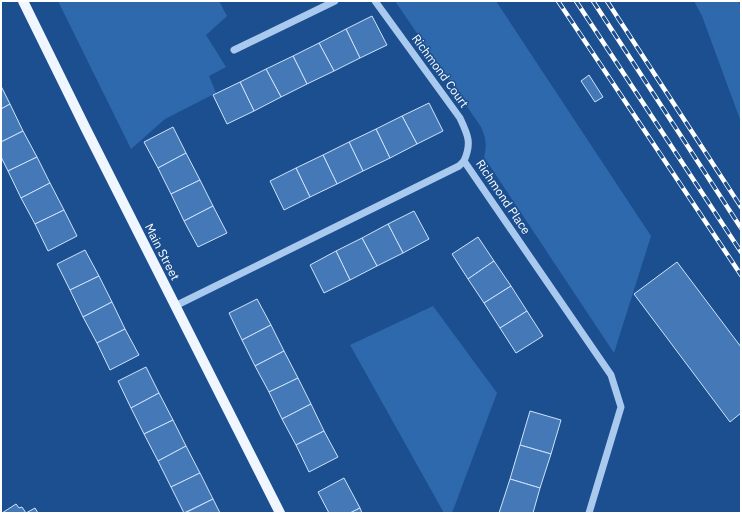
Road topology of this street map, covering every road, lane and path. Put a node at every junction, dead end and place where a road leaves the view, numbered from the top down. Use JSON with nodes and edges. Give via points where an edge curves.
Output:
{"nodes":[{"id":1,"x":23,"y":1,"type":"edge"},
{"id":2,"x":335,"y":1,"type":"edge"},
{"id":3,"x":375,"y":1,"type":"edge"},
{"id":4,"x":234,"y":50,"type":"dead end"},
{"id":5,"x":464,"y":161,"type":"junction"},
{"id":6,"x":175,"y":306,"type":"junction"},
{"id":7,"x":280,"y":513,"type":"edge"},
{"id":8,"x":589,"y":513,"type":"edge"}],
"edges":[{"from":1,"to":6,"type":"main road","name":"Main Street"},
{"from":2,"to":4,"type":"street"},
{"from":3,"to":5,"type":"street","name":"Richmond Court","via":[[460,118],[469,141]]},
{"from":5,"to":6,"type":"street","name":"Richmond Place","via":[[459,166]]},
{"from":5,"to":8,"type":"street","name":"Richmond Place","via":[[611,376],[621,407]]},
{"from":6,"to":7,"type":"main road","name":"Main Street"}]}
